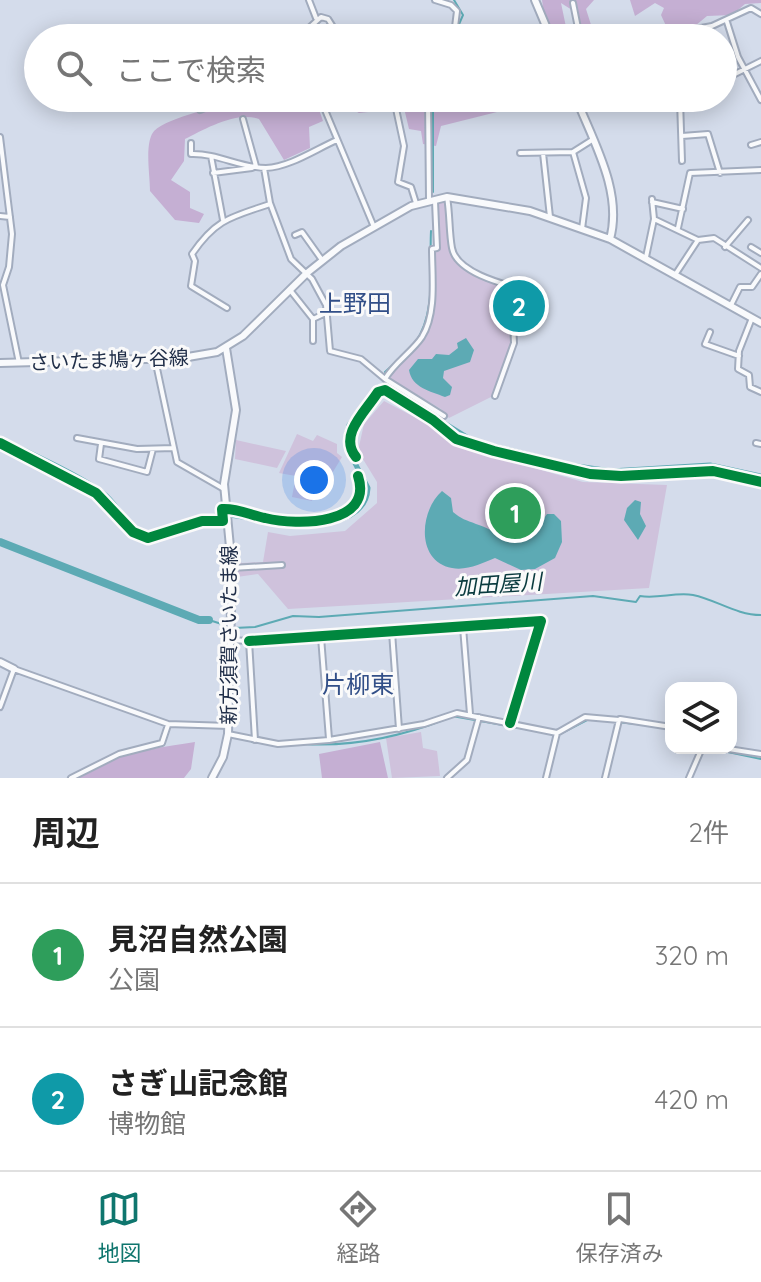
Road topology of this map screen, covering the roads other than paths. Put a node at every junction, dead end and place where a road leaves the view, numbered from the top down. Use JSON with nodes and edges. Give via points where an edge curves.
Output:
{"nodes":[{"id":1,"x":309,"y":0,"type":"edge"},
{"id":2,"x":435,"y":0,"type":"edge"},
{"id":3,"x":535,"y":0,"type":"edge"},
{"id":4,"x":573,"y":3,"type":"dead end"},
{"id":5,"x":761,"y":14,"type":"edge"},
{"id":6,"x":316,"y":18,"type":"junction"},
{"id":7,"x":727,"y":21,"type":"junction"},
{"id":8,"x":311,"y":24,"type":"edge"},
{"id":9,"x":331,"y":24,"type":"edge"},
{"id":10,"x":455,"y":24,"type":"edge"},
{"id":11,"x":545,"y":24,"type":"edge"},
{"id":12,"x":577,"y":24,"type":"edge"},
{"id":13,"x":712,"y":24,"type":"edge"},
{"id":14,"x":728,"y":24,"type":"edge"},
{"id":15,"x":737,"y":49,"type":"edge"},
{"id":16,"x":761,"y":61,"type":"edge"},
{"id":17,"x":744,"y":68,"type":"junction"},
{"id":18,"x":737,"y":72,"type":"edge"},
{"id":19,"x":761,"y":100,"type":"edge"},
{"id":20,"x":325,"y":112,"type":"edge"},
{"id":21,"x":397,"y":112,"type":"edge"},
{"id":22,"x":429,"y":112,"type":"edge"},
{"id":23,"x":581,"y":112,"type":"edge"},
{"id":24,"x":681,"y":112,"type":"edge"},
{"id":25,"x":243,"y":119,"type":"dead end"},
{"id":26,"x":682,"y":136,"type":"junction"},
{"id":27,"x":0,"y":137,"type":"edge"},
{"id":28,"x":337,"y":140,"type":"junction"},
{"id":29,"x":592,"y":140,"type":"junction"},
{"id":30,"x":761,"y":142,"type":"edge"},
{"id":31,"x":191,"y":143,"type":"dead end"},
{"id":32,"x":751,"y":145,"type":"dead end"},
{"id":33,"x":573,"y":152,"type":"junction"},
{"id":34,"x":520,"y":153,"type":"dead end"},
{"id":35,"x":543,"y":153,"type":"junction"},
{"id":36,"x":210,"y":154,"type":"junction"},
{"id":37,"x":682,"y":161,"type":"dead end"},
{"id":38,"x":259,"y":167,"type":"junction"},
{"id":39,"x":761,"y":170,"type":"edge"},
{"id":40,"x":212,"y":173,"type":"junction"},
{"id":41,"x":720,"y":173,"type":"junction"},
{"id":42,"x":447,"y":197,"type":"junction"},
{"id":43,"x":432,"y":199,"type":"junction"},
{"id":44,"x":416,"y":203,"type":"junction"},
{"id":45,"x":270,"y":204,"type":"junction"},
{"id":46,"x":683,"y":209,"type":"junction"},
{"id":47,"x":0,"y":216,"type":"edge"},
{"id":48,"x":10,"y":217,"type":"junction"},
{"id":49,"x":550,"y":217,"type":"junction"},
{"id":50,"x":654,"y":219,"type":"junction"},
{"id":51,"x":223,"y":220,"type":"junction"},
{"id":52,"x":748,"y":220,"type":"dead end"},
{"id":53,"x":374,"y":227,"type":"junction"},
{"id":54,"x":678,"y":228,"type":"junction"},
{"id":55,"x":582,"y":229,"type":"junction"},
{"id":56,"x":295,"y":235,"type":"dead end"},
{"id":57,"x":610,"y":239,"type":"junction"},
{"id":58,"x":698,"y":240,"type":"junction"},
{"id":59,"x":725,"y":247,"type":"junction"},
{"id":60,"x":751,"y":247,"type":"dead end"},
{"id":61,"x":761,"y":253,"type":"edge"},
{"id":62,"x":646,"y":257,"type":"junction"},
{"id":63,"x":322,"y":260,"type":"junction"},
{"id":64,"x":761,"y":271,"type":"edge"},
{"id":65,"x":307,"y":273,"type":"junction"},
{"id":66,"x":675,"y":275,"type":"junction"},
{"id":67,"x":290,"y":290,"type":"junction"},
{"id":68,"x":730,"y":306,"type":"junction"},
{"id":69,"x":227,"y":308,"type":"dead end"},
{"id":70,"x":328,"y":312,"type":"junction"},
{"id":71,"x":752,"y":318,"type":"junction"},
{"id":72,"x":313,"y":319,"type":"junction"},
{"id":73,"x":761,"y":323,"type":"edge"},
{"id":74,"x":710,"y":332,"type":"dead end"},
{"id":75,"x":313,"y":341,"type":"dead end"},
{"id":76,"x":226,"y":348,"type":"junction"},
{"id":77,"x":739,"y":356,"type":"junction"},
{"id":78,"x":155,"y":359,"type":"junction"},
{"id":79,"x":0,"y":363,"type":"edge"},
{"id":80,"x":19,"y":363,"type":"junction"},
{"id":81,"x":385,"y":379,"type":"junction"},
{"id":82,"x":761,"y":392,"type":"edge"},
{"id":83,"x":495,"y":396,"type":"dead end"},
{"id":84,"x":444,"y":416,"type":"dead end"},
{"id":85,"x":77,"y":438,"type":"dead end"},
{"id":86,"x":101,"y":444,"type":"junction"},
{"id":87,"x":174,"y":448,"type":"junction"},
{"id":88,"x":153,"y":449,"type":"junction"},
{"id":89,"x":224,"y":489,"type":"junction"},
{"id":90,"x":282,"y":565,"type":"dead end"},
{"id":91,"x":232,"y":568,"type":"junction"},
{"id":92,"x":463,"y":627,"type":"junction"},
{"id":93,"x":392,"y":632,"type":"junction"},
{"id":94,"x":321,"y":637,"type":"junction"},
{"id":95,"x":230,"y":640,"type":"junction"},
{"id":96,"x":249,"y":641,"type":"junction"},
{"id":97,"x":0,"y":662,"type":"edge"},
{"id":98,"x":14,"y":669,"type":"junction"},
{"id":99,"x":0,"y":707,"type":"edge"},
{"id":100,"x":470,"y":714,"type":"junction"},
{"id":101,"x":479,"y":717,"type":"junction"},
{"id":102,"x":620,"y":719,"type":"dead end"},
{"id":103,"x":510,"y":723,"type":"junction"},
{"id":104,"x":168,"y":724,"type":"junction"},
{"id":105,"x":665,"y":726,"type":"edge"},
{"id":106,"x":399,"y":729,"type":"junction"},
{"id":107,"x":228,"y":730,"type":"junction"},
{"id":108,"x":557,"y":733,"type":"junction"},
{"id":109,"x":255,"y":740,"type":"junction"},
{"id":110,"x":329,"y":740,"type":"junction"},
{"id":111,"x":737,"y":750,"type":"edge"},
{"id":112,"x":699,"y":754,"type":"edge"},
{"id":113,"x":761,"y":754,"type":"edge"},
{"id":114,"x":71,"y":778,"type":"edge"},
{"id":115,"x":212,"y":778,"type":"edge"},
{"id":116,"x":447,"y":778,"type":"edge"},
{"id":117,"x":546,"y":778,"type":"edge"},
{"id":118,"x":605,"y":778,"type":"edge"},
{"id":119,"x":689,"y":778,"type":"edge"}],
"edges":[{"from":1,"to":6,"type":"street"},
{"from":2,"to":10,"type":"street","via":[[457,11]]},
{"from":3,"to":11,"type":"main road"},
{"from":4,"to":12,"type":"street"},
{"from":5,"to":7,"type":"street","via":[[751,8]]},
{"from":6,"to":8,"type":"street"},
{"from":6,"to":9,"type":"street"},
{"from":7,"to":13,"type":"street"},
{"from":7,"to":14,"type":"street"},
{"from":15,"to":17,"type":"street"},
{"from":16,"to":17,"type":"street"},
{"from":17,"to":18,"type":"street"},
{"from":17,"to":19,"type":"street"},
{"from":20,"to":28,"type":"street"},
{"from":21,"to":44,"type":"street","via":[[404,146],[398,182],[411,187]]},
{"from":22,"to":43,"type":"street"},
{"from":23,"to":29,"type":"main road"},
{"from":24,"to":26,"type":"street"},
{"from":25,"to":38,"type":"street"},
{"from":26,"to":37,"type":"street"},
{"from":26,"to":41,"type":"street","via":[[708,134]]},
{"from":27,"to":48,"type":"street"},
{"from":28,"to":38,"type":"street","via":[[287,164]]},
{"from":28,"to":53,"type":"street"},
{"from":29,"to":33,"type":"street"},
{"from":29,"to":57,"type":"main road","via":[[612,196]]},
{"from":30,"to":32,"type":"street"},
{"from":31,"to":36,"type":"street","via":[[191,154]]},
{"from":33,"to":35,"type":"street"},
{"from":33,"to":55,"type":"street","via":[[587,206]]},
{"from":34,"to":35,"type":"street"},
{"from":35,"to":49,"type":"street"},
{"from":36,"to":38,"type":"street"},
{"from":36,"to":40,"type":"street"},
{"from":38,"to":40,"type":"street"},
{"from":38,"to":45,"type":"street"},
{"from":39,"to":41,"type":"street"},
{"from":40,"to":51,"type":"street"},
{"from":41,"to":46,"type":"street","via":[[690,173]]},
{"from":42,"to":43,"type":"main road","name":"さいたま鳩ヶ谷線"},
{"from":42,"to":49,"type":"main road","name":"さいたま鳩ヶ谷線"},
{"from":42,"to":83,"type":"street","via":[[452,252],[483,278],[539,294],[538,317],[513,323],[514,343]]},
{"from":43,"to":44,"type":"main road","name":"さいたま鳩ヶ谷線"},
{"from":43,"to":81,"type":"street","via":[[437,248],[432,249],[426,326]]},
{"from":44,"to":53,"type":"main road","name":"さいたま鳩ヶ谷線"},
{"from":45,"to":51,"type":"street"},
{"from":45,"to":65,"type":"street","via":[[291,259]]},
{"from":46,"to":50,"type":"street","via":[[652,200]]},
{"from":46,"to":54,"type":"street"},
{"from":47,"to":48,"type":"street"},
{"from":48,"to":80,"type":"street","via":[[9,267],[3,285]]},
{"from":49,"to":55,"type":"main road","name":"さいたま鳩ヶ谷線"},
{"from":50,"to":54,"type":"street"},
{"from":50,"to":62,"type":"street"},
{"from":51,"to":69,"type":"street","via":[[207,231],[192,254],[190,282]]},
{"from":52,"to":59,"type":"street"},
{"from":53,"to":63,"type":"main road","name":"さいたま鳩ヶ谷線"},
{"from":54,"to":58,"type":"street"},
{"from":55,"to":57,"type":"main road","name":"さいたま鳩ヶ谷線"},
{"from":56,"to":63,"type":"street","via":[[302,232]]},
{"from":57,"to":62,"type":"main road","name":"さいたま鳩ヶ谷線"},
{"from":58,"to":59,"type":"street","via":[[714,238]]},
{"from":58,"to":66,"type":"street"},
{"from":59,"to":64,"type":"street"},
{"from":60,"to":61,"type":"street"},
{"from":62,"to":66,"type":"main road","name":"さいたま鳩ヶ谷線"},
{"from":63,"to":65,"type":"main road","name":"さいたま鳩ヶ谷線"},
{"from":64,"to":68,"type":"street","via":[[752,287],[740,287]]},
{"from":65,"to":67,"type":"main road","name":"さいたま鳩ヶ谷線"},
{"from":65,"to":70,"type":"street"},
{"from":66,"to":68,"type":"main road","name":"さいたま鳩ヶ谷線"},
{"from":67,"to":72,"type":"street"},
{"from":67,"to":76,"type":"main road","name":"さいたま鳩ヶ谷線"},
{"from":68,"to":71,"type":"main road","name":"さいたま鳩ヶ谷線"},
{"from":70,"to":72,"type":"street"},
{"from":70,"to":81,"type":"street","via":[[330,351],[368,363]]},
{"from":71,"to":73,"type":"main road","name":"さいたま鳩ヶ谷線"},
{"from":71,"to":77,"type":"street"},
{"from":72,"to":75,"type":"street"},
{"from":74,"to":77,"type":"street","via":[[705,344]]},
{"from":76,"to":78,"type":"main road","name":"さいたま鳩ヶ谷線","via":[[197,357]]},
{"from":76,"to":89,"type":"main road","name":"新方須賀さいたま線","via":[[236,410]]},
{"from":77,"to":82,"type":"street","via":[[738,369],[749,375],[750,387]]},
{"from":78,"to":80,"type":"main road","name":"さいたま鳩ヶ谷線"},
{"from":78,"to":87,"type":"street"},
{"from":79,"to":80,"type":"main road","name":"さいたま鳩ヶ谷線"},
{"from":81,"to":84,"type":"street"},
{"from":85,"to":86,"type":"street"},
{"from":86,"to":88,"type":"street"},
{"from":86,"to":88,"type":"street","via":[[99,459],[147,472]]},
{"from":87,"to":88,"type":"street"},
{"from":87,"to":89,"type":"street","via":[[180,466]]},
{"from":89,"to":91,"type":"main road","name":"新方須賀さいたま線"},
{"from":90,"to":91,"type":"street"},
{"from":91,"to":95,"type":"main road","name":"新方須賀さいたま線"},
{"from":92,"to":93,"type":"street"},
{"from":92,"to":100,"type":"street"},
{"from":92,"to":103,"type":"street","via":[[541,621]]},
{"from":93,"to":94,"type":"street"},
{"from":93,"to":106,"type":"street"},
{"from":94,"to":96,"type":"street"},
{"from":94,"to":110,"type":"street"},
{"from":95,"to":96,"type":"street"},
{"from":95,"to":107,"type":"main road","name":"新方須賀さいたま線"},
{"from":96,"to":109,"type":"street"},
{"from":97,"to":98,"type":"main road"},
{"from":98,"to":99,"type":"street"},
{"from":98,"to":104,"type":"street"},
{"from":100,"to":101,"type":"street"},
{"from":100,"to":106,"type":"street","via":[[446,714]]},
{"from":101,"to":103,"type":"street"},
{"from":101,"to":116,"type":"street","via":[[467,760]]},
{"from":102,"to":105,"type":"street"},
{"from":103,"to":108,"type":"street"},
{"from":104,"to":107,"type":"street"},
{"from":104,"to":114,"type":"street","via":[[162,743],[119,754]]},
{"from":106,"to":110,"type":"street"},
{"from":107,"to":109,"type":"street"},
{"from":107,"to":115,"type":"main road","name":"新方須賀さいたま線"},
{"from":108,"to":117,"type":"street"},
{"from":108,"to":118,"type":"street","via":[[585,717],[619,720]]},
{"from":109,"to":110,"type":"street"},
{"from":111,"to":113,"type":"street"},
{"from":112,"to":119,"type":"street"}]}
